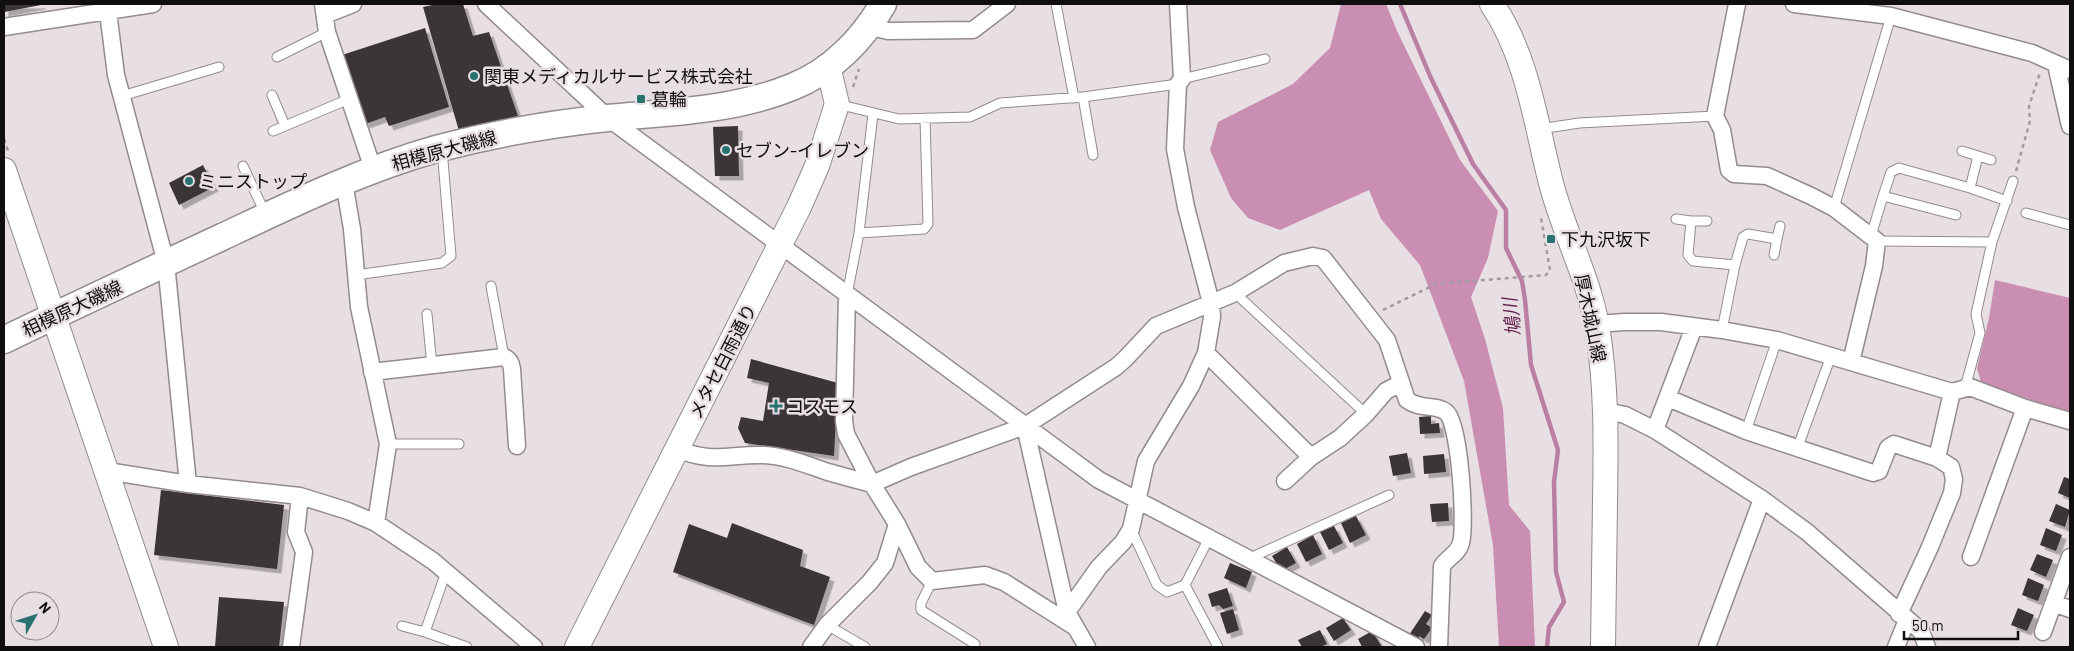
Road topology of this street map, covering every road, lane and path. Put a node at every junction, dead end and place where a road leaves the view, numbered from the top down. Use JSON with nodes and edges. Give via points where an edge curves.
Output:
{"nodes":[{"id":1,"x":153,"y":4,"type":"edge"},
{"id":2,"x":353,"y":4,"type":"edge"},
{"id":3,"x":486,"y":4,"type":"edge"},
{"id":4,"x":883,"y":4,"type":"edge"},
{"id":5,"x":1007,"y":4,"type":"edge"},
{"id":6,"x":1056,"y":4,"type":"edge"},
{"id":7,"x":1178,"y":4,"type":"edge"},
{"id":8,"x":1736,"y":4,"type":"edge"},
{"id":9,"x":1794,"y":4,"type":"edge"},
{"id":10,"x":1499,"y":5,"type":"edge"},
{"id":11,"x":108,"y":8,"type":"edge"},
{"id":12,"x":324,"y":9,"type":"edge"},
{"id":13,"x":1891,"y":16,"type":"junction"},
{"id":14,"x":868,"y":26,"type":"junction"},
{"id":15,"x":4,"y":27,"type":"edge"},
{"id":16,"x":327,"y":32,"type":"junction"},
{"id":17,"x":277,"y":57,"type":"dead end"},
{"id":18,"x":1265,"y":58,"type":"dead end"},
{"id":19,"x":2057,"y":65,"type":"edge"},
{"id":20,"x":828,"y":66,"type":"junction"},
{"id":21,"x":219,"y":67,"type":"dead end"},
{"id":22,"x":1180,"y":81,"type":"junction"},
{"id":23,"x":272,"y":94,"type":"dead end"},
{"id":24,"x":122,"y":96,"type":"junction"},
{"id":25,"x":1078,"y":97,"type":"junction"},
{"id":26,"x":349,"y":98,"type":"junction"},
{"id":27,"x":837,"y":104,"type":"junction"},
{"id":28,"x":873,"y":114,"type":"junction"},
{"id":29,"x":1716,"y":116,"type":"junction"},
{"id":30,"x":608,"y":118,"type":"junction"},
{"id":31,"x":925,"y":118,"type":"junction"},
{"id":32,"x":285,"y":126,"type":"junction"},
{"id":33,"x":2070,"y":126,"type":"edge"},
{"id":34,"x":1538,"y":130,"type":"junction"},
{"id":35,"x":273,"y":131,"type":"dead end"},
{"id":36,"x":442,"y":148,"type":"junction"},
{"id":37,"x":1962,"y":151,"type":"dead end"},
{"id":38,"x":1093,"y":155,"type":"dead end"},
{"id":39,"x":1978,"y":156,"type":"junction"},
{"id":40,"x":1991,"y":160,"type":"dead end"},
{"id":41,"x":243,"y":166,"type":"dead end"},
{"id":42,"x":373,"y":169,"type":"junction"},
{"id":43,"x":4,"y":170,"type":"edge"},
{"id":44,"x":2013,"y":181,"type":"joint"},
{"id":45,"x":344,"y":182,"type":"junction"},
{"id":46,"x":1970,"y":188,"type":"junction"},
{"id":47,"x":1883,"y":196,"type":"junction"},
{"id":48,"x":2007,"y":201,"type":"junction"},
{"id":49,"x":1834,"y":208,"type":"junction"},
{"id":50,"x":2026,"y":213,"type":"dead end"},
{"id":51,"x":1543,"y":214,"type":"dead end"},
{"id":52,"x":1956,"y":215,"type":"dead end"},
{"id":53,"x":266,"y":216,"type":"junction"},
{"id":54,"x":1676,"y":219,"type":"dead end"},
{"id":55,"x":1691,"y":221,"type":"junction"},
{"id":56,"x":1707,"y":221,"type":"dead end"},
{"id":57,"x":2070,"y":225,"type":"edge"},
{"id":58,"x":1780,"y":226,"type":"dead end"},
{"id":59,"x":858,"y":233,"type":"junction"},
{"id":60,"x":1777,"y":239,"type":"junction"},
{"id":61,"x":1874,"y":239,"type":"junction"},
{"id":62,"x":1992,"y":242,"type":"junction"},
{"id":63,"x":780,"y":245,"type":"junction"},
{"id":64,"x":1774,"y":255,"type":"dead end"},
{"id":65,"x":166,"y":263,"type":"junction"},
{"id":66,"x":1735,"y":265,"type":"junction"},
{"id":67,"x":356,"y":275,"type":"junction"},
{"id":68,"x":491,"y":286,"type":"dead end"},
{"id":69,"x":1235,"y":293,"type":"junction"},
{"id":70,"x":847,"y":295,"type":"junction"},
{"id":71,"x":1212,"y":303,"type":"junction"},
{"id":72,"x":427,"y":314,"type":"dead end"},
{"id":73,"x":54,"y":317,"type":"junction"},
{"id":74,"x":1369,"y":318,"type":"junction"},
{"id":75,"x":1596,"y":324,"type":"junction"},
{"id":76,"x":1694,"y":327,"type":"junction"},
{"id":77,"x":1722,"y":330,"type":"junction"},
{"id":78,"x":4,"y":340,"type":"edge"},
{"id":79,"x":1777,"y":340,"type":"junction"},
{"id":80,"x":1206,"y":353,"type":"junction"},
{"id":81,"x":1831,"y":356,"type":"junction"},
{"id":82,"x":504,"y":357,"type":"junction"},
{"id":83,"x":1851,"y":362,"type":"junction"},
{"id":84,"x":432,"y":366,"type":"junction"},
{"id":85,"x":372,"y":372,"type":"junction"},
{"id":86,"x":1401,"y":383,"type":"junction"},
{"id":87,"x":1959,"y":390,"type":"junction"},
{"id":88,"x":1668,"y":398,"type":"junction"},
{"id":89,"x":2025,"y":408,"type":"junction"},
{"id":90,"x":1606,"y":411,"type":"junction"},
{"id":91,"x":1366,"y":414,"type":"junction"},
{"id":92,"x":2070,"y":421,"type":"edge"},
{"id":93,"x":1025,"y":426,"type":"junction"},
{"id":94,"x":1655,"y":430,"type":"junction"},
{"id":95,"x":1746,"y":431,"type":"junction"},
{"id":96,"x":388,"y":444,"type":"junction"},
{"id":97,"x":459,"y":444,"type":"dead end"},
{"id":98,"x":517,"y":446,"type":"dead end"},
{"id":99,"x":1797,"y":448,"type":"junction"},
{"id":100,"x":677,"y":449,"type":"junction"},
{"id":101,"x":1311,"y":456,"type":"junction"},
{"id":102,"x":1937,"y":458,"type":"junction"},
{"id":103,"x":107,"y":471,"type":"junction"},
{"id":104,"x":1285,"y":481,"type":"dead end"},
{"id":105,"x":188,"y":484,"type":"junction"},
{"id":106,"x":872,"y":484,"type":"junction"},
{"id":107,"x":1389,"y":495,"type":"dead end"},
{"id":108,"x":300,"y":496,"type":"junction"},
{"id":109,"x":1762,"y":499,"type":"junction"},
{"id":110,"x":1138,"y":501,"type":"junction"},
{"id":111,"x":376,"y":524,"type":"junction"},
{"id":112,"x":897,"y":524,"type":"junction"},
{"id":113,"x":1131,"y":529,"type":"junction"},
{"id":114,"x":1210,"y":538,"type":"junction"},
{"id":115,"x":1971,"y":557,"type":"dead end"},
{"id":116,"x":2070,"y":557,"type":"edge"},
{"id":117,"x":1250,"y":558,"type":"junction"},
{"id":118,"x":446,"y":572,"type":"junction"},
{"id":119,"x":932,"y":581,"type":"junction"},
{"id":120,"x":1185,"y":585,"type":"junction"},
{"id":121,"x":2054,"y":603,"type":"junction"},
{"id":122,"x":2070,"y":609,"type":"edge"},
{"id":123,"x":1067,"y":612,"type":"junction"},
{"id":124,"x":1903,"y":617,"type":"junction"},
{"id":125,"x":827,"y":625,"type":"junction"},
{"id":126,"x":402,"y":626,"type":"dead end"},
{"id":127,"x":1076,"y":628,"type":"junction"},
{"id":128,"x":425,"y":632,"type":"junction"},
{"id":129,"x":2043,"y":632,"type":"dead end"},
{"id":130,"x":975,"y":644,"type":"dead end"},
{"id":131,"x":1408,"y":646,"type":"edge"},
{"id":132,"x":166,"y":647,"type":"edge"},
{"id":133,"x":291,"y":647,"type":"edge"},
{"id":134,"x":467,"y":647,"type":"edge"},
{"id":135,"x":534,"y":647,"type":"edge"},
{"id":136,"x":577,"y":647,"type":"edge"},
{"id":137,"x":812,"y":647,"type":"edge"},
{"id":138,"x":865,"y":647,"type":"edge"},
{"id":139,"x":1087,"y":647,"type":"edge"},
{"id":140,"x":1218,"y":647,"type":"edge"},
{"id":141,"x":1439,"y":647,"type":"edge"},
{"id":142,"x":1603,"y":647,"type":"edge"},
{"id":143,"x":1707,"y":647,"type":"edge"},
{"id":144,"x":1896,"y":647,"type":"edge"},
{"id":145,"x":1927,"y":647,"type":"edge"}],
"edges":[{"from":1,"to":11,"type":"street"},
{"from":2,"to":12,"type":"street"},
{"from":3,"to":30,"type":"street"},
{"from":4,"to":14,"type":"main road","name":"相模原大磯線"},
{"from":5,"to":14,"type":"street","via":[[973,30],[888,31]]},
{"from":6,"to":25,"type":"lane"},
{"from":7,"to":22,"type":"street"},
{"from":8,"to":29,"type":"street"},
{"from":9,"to":13,"type":"street"},
{"from":10,"to":34,"type":"street","name":"厚木城山線","via":[[1529,83]]},
{"from":11,"to":15,"type":"street"},
{"from":11,"to":24,"type":"street","via":[[116,75]]},
{"from":12,"to":16,"type":"street"},
{"from":13,"to":19,"type":"street","via":[[2032,53]]},
{"from":13,"to":49,"type":"lane"},
{"from":14,"to":20,"type":"main road","name":"相模原大磯線"},
{"from":16,"to":17,"type":"lane"},
{"from":16,"to":26,"type":"street"},
{"from":18,"to":22,"type":"lane"},
{"from":19,"to":33,"type":"street"},
{"from":19,"to":44,"type":"path","via":[[2029,106],[2030,121]]},
{"from":20,"to":27,"type":"street"},
{"from":20,"to":30,"type":"main road","name":"相模原大磯線","via":[[802,83],[754,100],[708,109]]},
{"from":21,"to":24,"type":"lane"},
{"from":22,"to":25,"type":"lane"},
{"from":22,"to":71,"type":"street","via":[[1175,149],[1186,207]]},
{"from":23,"to":32,"type":"lane"},
{"from":24,"to":65,"type":"street"},
{"from":25,"to":31,"type":"lane","via":[[1000,102],[970,117]]},
{"from":25,"to":38,"type":"lane"},
{"from":26,"to":32,"type":"lane"},
{"from":26,"to":42,"type":"street"},
{"from":27,"to":28,"type":"lane"},
{"from":27,"to":63,"type":"street","name":"メタセ白雨通り","via":[[817,166]]},
{"from":28,"to":31,"type":"lane","via":[[899,119]]},
{"from":28,"to":59,"type":"lane"},
{"from":29,"to":34,"type":"lane","via":[[1579,124]]},
{"from":29,"to":49,"type":"street","via":[[1731,173],[1767,176]]},
{"from":30,"to":36,"type":"main road","name":"相模原大磯線","via":[[515,131]]},
{"from":30,"to":63,"type":"street"},
{"from":31,"to":59,"type":"lane","via":[[928,224],[924,229]]},
{"from":32,"to":35,"type":"lane"},
{"from":34,"to":75,"type":"street","name":"厚木城山線","via":[[1553,190],[1585,280]]},
{"from":36,"to":42,"type":"main road","name":"相模原大磯線"},
{"from":36,"to":67,"type":"lane","via":[[451,256],[442,263]]},
{"from":37,"to":39,"type":"lane"},
{"from":39,"to":40,"type":"lane"},
{"from":39,"to":46,"type":"lane"},
{"from":41,"to":53,"type":"lane"},
{"from":42,"to":45,"type":"main road","name":"相模原大磯線"},
{"from":43,"to":73,"type":"street"},
{"from":44,"to":48,"type":"lane"},
{"from":45,"to":53,"type":"main road","name":"相模原大磯線"},
{"from":45,"to":67,"type":"street"},
{"from":46,"to":47,"type":"lane","via":[[1899,168],[1891,172]]},
{"from":46,"to":48,"type":"lane"},
{"from":47,"to":52,"type":"lane"},
{"from":47,"to":61,"type":"lane"},
{"from":48,"to":62,"type":"lane"},
{"from":49,"to":61,"type":"street"},
{"from":50,"to":57,"type":"lane"},
{"from":51,"to":74,"type":"path","via":[[1540,220],[1550,270],[1546,275],[1436,284]]},
{"from":53,"to":65,"type":"main road","name":"相模原大磯線"},
{"from":54,"to":55,"type":"lane"},
{"from":55,"to":56,"type":"lane"},
{"from":55,"to":66,"type":"lane","via":[[1690,259]]},
{"from":58,"to":60,"type":"lane"},
{"from":59,"to":70,"type":"lane"},
{"from":60,"to":64,"type":"lane"},
{"from":60,"to":66,"type":"lane","via":[[1743,236]]},
{"from":61,"to":62,"type":"lane"},
{"from":61,"to":83,"type":"street","via":[[1874,266]]},
{"from":62,"to":87,"type":"lane","via":[[1976,314],[1980,334]]},
{"from":63,"to":70,"type":"street"},
{"from":63,"to":100,"type":"street","name":"メタセ白雨通り"},
{"from":65,"to":73,"type":"main road","name":"相模原大磯線"},
{"from":65,"to":105,"type":"street"},
{"from":66,"to":77,"type":"lane"},
{"from":67,"to":85,"type":"street"},
{"from":68,"to":82,"type":"lane"},
{"from":69,"to":71,"type":"street"},
{"from":69,"to":74,"type":"street","via":[[1284,263],[1318,256],[1327,263]]},
{"from":69,"to":91,"type":"lane"},
{"from":70,"to":93,"type":"street"},
{"from":70,"to":106,"type":"street","via":[[844,420],[846,434]]},
{"from":71,"to":80,"type":"street"},
{"from":71,"to":93,"type":"street","via":[[1156,326],[1116,367]]},
{"from":72,"to":84,"type":"lane"},
{"from":73,"to":78,"type":"main road","name":"相模原大磯線"},
{"from":73,"to":103,"type":"street"},
{"from":74,"to":86,"type":"street","via":[[1387,340]]},
{"from":75,"to":76,"type":"street","via":[[1661,322]]},
{"from":75,"to":90,"type":"street","name":"厚木城山線"},
{"from":76,"to":77,"type":"street"},
{"from":76,"to":88,"type":"street"},
{"from":77,"to":79,"type":"street"},
{"from":79,"to":81,"type":"street"},
{"from":79,"to":95,"type":"lane"},
{"from":80,"to":101,"type":"street"},
{"from":80,"to":110,"type":"street","via":[[1191,386],[1146,461]]},
{"from":81,"to":83,"type":"street"},
{"from":81,"to":99,"type":"lane"},
{"from":82,"to":84,"type":"street"},
{"from":82,"to":98,"type":"street","via":[[512,368]]},
{"from":83,"to":87,"type":"street"},
{"from":84,"to":85,"type":"street"},
{"from":85,"to":96,"type":"street"},
{"from":86,"to":91,"type":"street","via":[[1386,391]]},
{"from":86,"to":141,"type":"street","via":[[1411,403],[1442,410],[1450,416],[1462,479],[1461,543],[1455,554],[1444,562],[1441,572]]},
{"from":87,"to":89,"type":"street","via":[[1970,387]]},
{"from":87,"to":102,"type":"street"},
{"from":88,"to":94,"type":"street"},
{"from":88,"to":95,"type":"street"},
{"from":89,"to":92,"type":"street"},
{"from":89,"to":115,"type":"street"},
{"from":90,"to":94,"type":"street","via":[[1625,415]]},
{"from":90,"to":142,"type":"street","name":"厚木城山線"},
{"from":91,"to":101,"type":"street","via":[[1340,438]]},
{"from":93,"to":106,"type":"street"},
{"from":93,"to":110,"type":"street","via":[[1099,480]]},
{"from":93,"to":123,"type":"street"},
{"from":94,"to":109,"type":"street"},
{"from":95,"to":99,"type":"street"},
{"from":96,"to":97,"type":"lane"},
{"from":96,"to":111,"type":"street"},
{"from":99,"to":102,"type":"street","via":[[1873,473],[1879,471],[1888,448],[1894,444]]},
{"from":100,"to":106,"type":"street","via":[[719,459],[765,455],[801,462]]},
{"from":100,"to":136,"type":"street","name":"メタセ白雨通り"},
{"from":101,"to":104,"type":"street"},
{"from":102,"to":124,"type":"street","via":[[1951,467],[1954,486]]},
{"from":103,"to":105,"type":"street"},
{"from":103,"to":132,"type":"street"},
{"from":105,"to":108,"type":"street"},
{"from":106,"to":112,"type":"street"},
{"from":107,"to":117,"type":"lane"},
{"from":108,"to":111,"type":"street","via":[[348,511]]},
{"from":108,"to":133,"type":"street","via":[[296,532],[304,552]]},
{"from":109,"to":124,"type":"street","via":[[1807,532]]},
{"from":109,"to":143,"type":"street"},
{"from":110,"to":113,"type":"street"},
{"from":110,"to":114,"type":"street"},
{"from":111,"to":118,"type":"street"},
{"from":112,"to":119,"type":"street","via":[[918,567]]},
{"from":112,"to":125,"type":"street","via":[[885,563]]},
{"from":113,"to":120,"type":"lane","via":[[1160,589],[1167,592]]},
{"from":113,"to":123,"type":"street"},
{"from":114,"to":117,"type":"street"},
{"from":114,"to":120,"type":"lane"},
{"from":116,"to":121,"type":"street"},
{"from":117,"to":131,"type":"street"},
{"from":118,"to":128,"type":"lane"},
{"from":118,"to":135,"type":"street"},
{"from":119,"to":127,"type":"street","via":[[992,576]]},
{"from":119,"to":130,"type":"lane","via":[[921,603],[922,610]]},
{"from":120,"to":140,"type":"lane"},
{"from":121,"to":122,"type":"street"},
{"from":121,"to":129,"type":"street"},
{"from":123,"to":127,"type":"street"},
{"from":124,"to":144,"type":"street"},
{"from":124,"to":145,"type":"street","via":[[1920,631]]},
{"from":125,"to":137,"type":"street"},
{"from":125,"to":138,"type":"lane"},
{"from":126,"to":128,"type":"lane"},
{"from":127,"to":139,"type":"street"},
{"from":128,"to":134,"type":"lane"}]}
